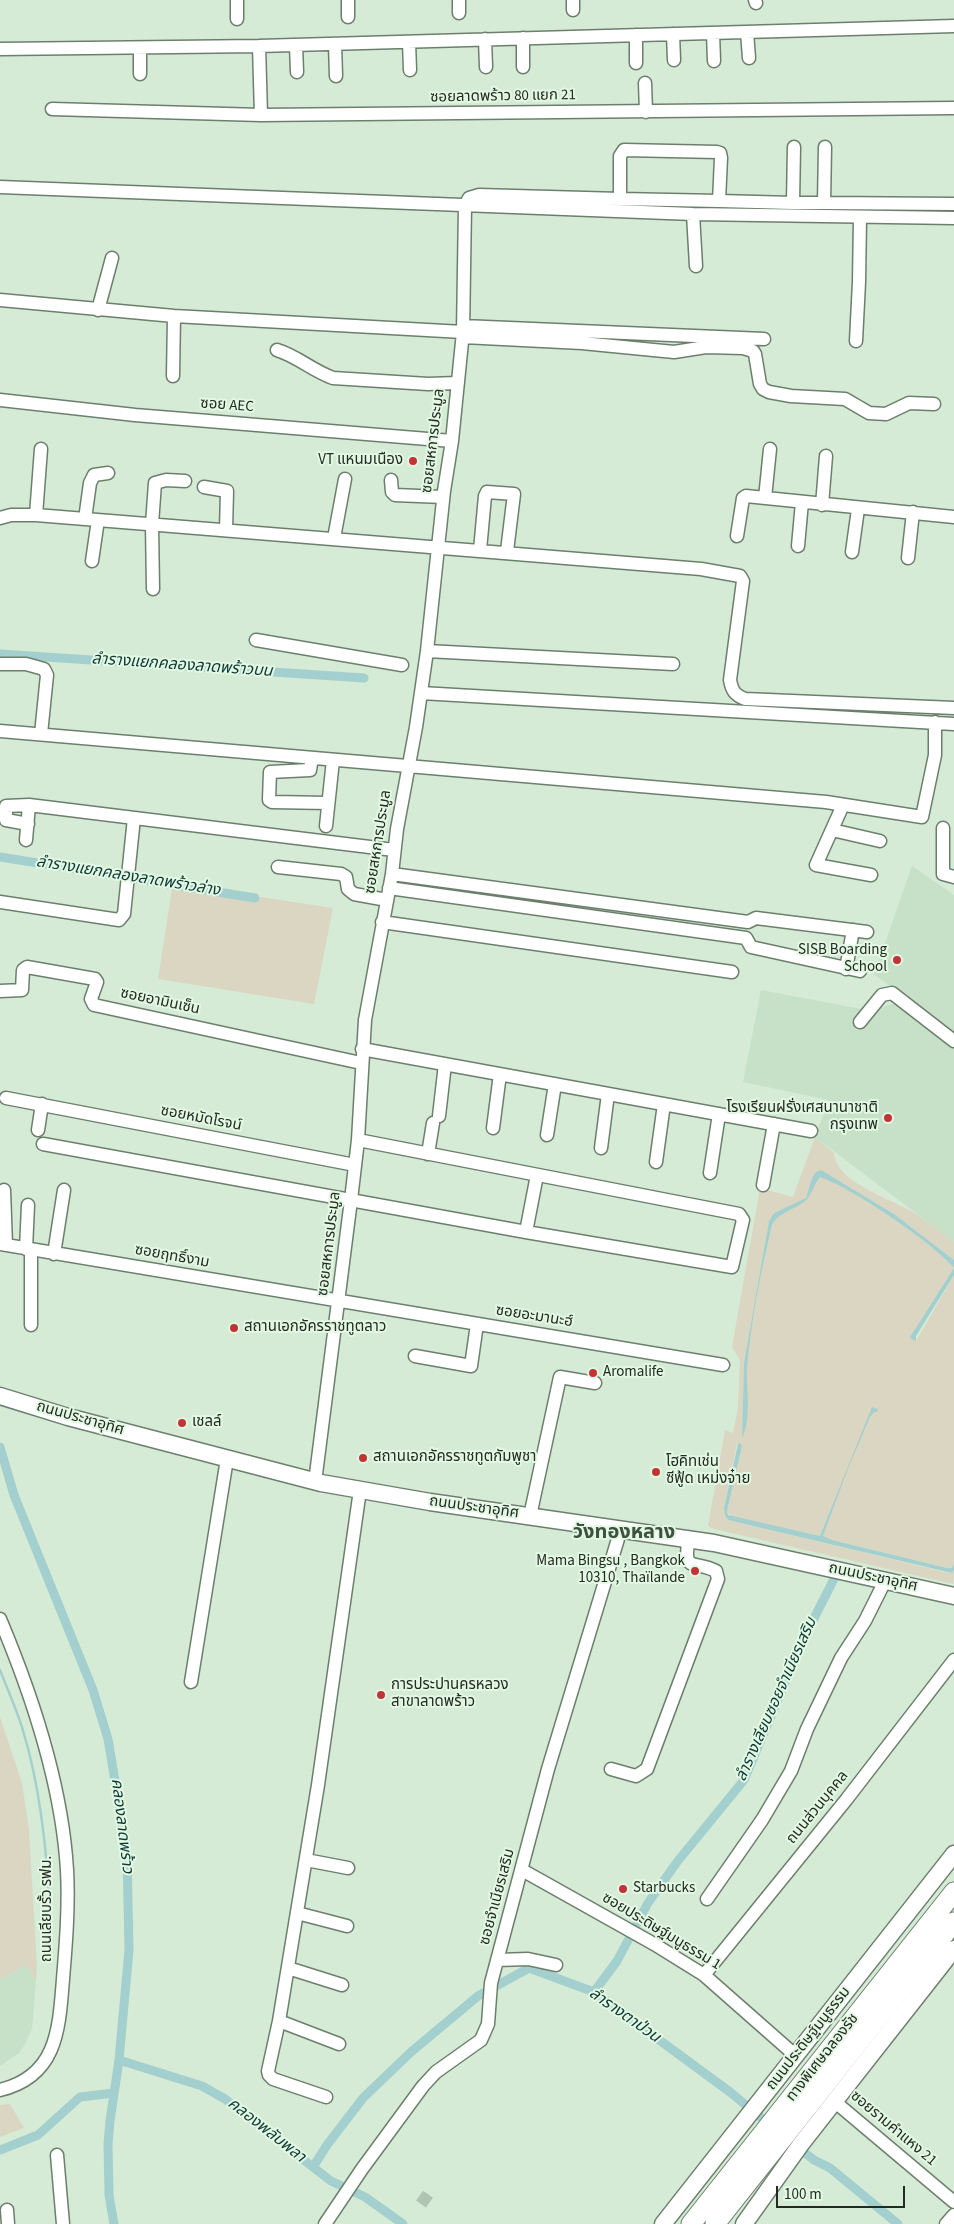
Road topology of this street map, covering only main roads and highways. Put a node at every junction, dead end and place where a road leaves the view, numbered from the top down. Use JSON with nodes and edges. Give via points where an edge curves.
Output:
{"nodes":[{"id":1,"x":0,"y":1396,"type":"edge"},
{"id":2,"x":954,"y":1596,"type":"edge"},
{"id":3,"x":954,"y":1854,"type":"edge"},
{"id":4,"x":954,"y":1892,"type":"edge"},
{"id":5,"x":954,"y":1922,"type":"edge"},
{"id":6,"x":954,"y":1949,"type":"edge"},
{"id":7,"x":663,"y":2224,"type":"edge"},
{"id":8,"x":691,"y":2224,"type":"edge"},
{"id":9,"x":715,"y":2224,"type":"edge"},
{"id":10,"x":744,"y":2224,"type":"edge"}],
"edges":[{"from":1,"to":2,"type":"main road","name":"ถนนประชาอุทิศ","via":[[315,1482],[689,1539]]},
{"from":3,"to":7,"type":"main road","name":"ถนนประดิษฐ์มนูธรรม"},
{"from":4,"to":8,"type":"highway","name":"ทางพิเศษฉลองรัช"},
{"from":5,"to":9,"type":"highway","name":"ทางพิเศษฉลองรัช"},
{"from":6,"to":10,"type":"main road","via":[[834,2100]]}]}
